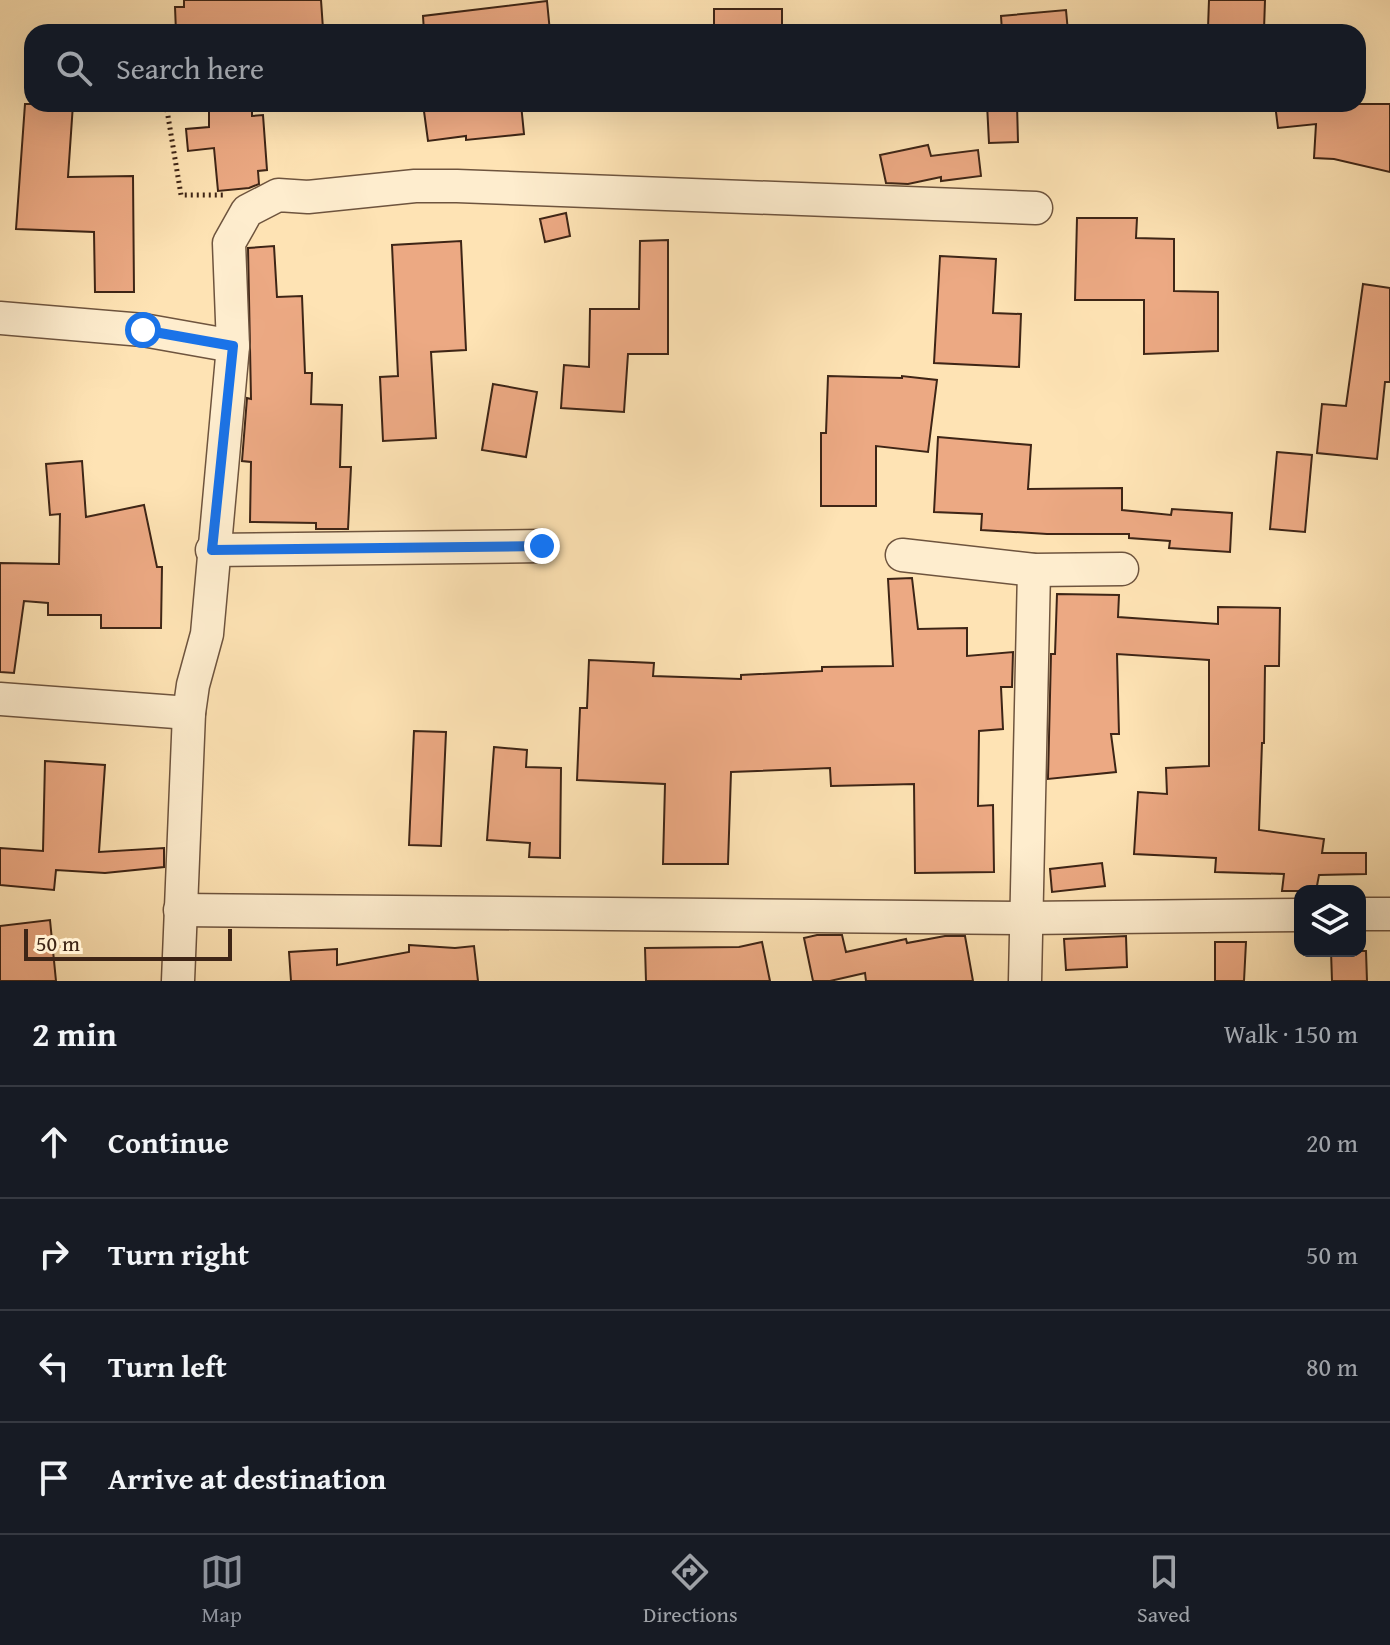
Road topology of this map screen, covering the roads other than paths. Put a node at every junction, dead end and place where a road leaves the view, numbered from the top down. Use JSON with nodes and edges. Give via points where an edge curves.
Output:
{"nodes":[{"id":1,"x":1036,"y":208,"type":"dead end"},
{"id":2,"x":0,"y":318,"type":"edge"},
{"id":3,"x":233,"y":346,"type":"junction"},
{"id":4,"x":542,"y":546,"type":"dead end"},
{"id":5,"x":212,"y":550,"type":"junction"},
{"id":6,"x":902,"y":555,"type":"dead end"},
{"id":7,"x":1122,"y":569,"type":"dead end"},
{"id":8,"x":1034,"y":570,"type":"junction"},
{"id":9,"x":0,"y":699,"type":"edge"},
{"id":10,"x":189,"y":713,"type":"junction"},
{"id":11,"x":180,"y":910,"type":"junction"},
{"id":12,"x":1366,"y":914,"type":"edge"},
{"id":13,"x":1390,"y":914,"type":"edge"},
{"id":14,"x":1294,"y":915,"type":"edge"},
{"id":15,"x":1025,"y":918,"type":"junction"},
{"id":16,"x":178,"y":981,"type":"edge"},
{"id":17,"x":1025,"y":981,"type":"edge"}],
"edges":[{"from":1,"to":3,"type":"street","via":[[457,186],[278,195],[247,211],[229,243]]},
{"from":2,"to":3,"type":"street","via":[[143,330]]},
{"from":3,"to":5,"type":"street"},
{"from":4,"to":5,"type":"street"},
{"from":5,"to":10,"type":"street","via":[[207,634]]},
{"from":6,"to":8,"type":"street"},
{"from":7,"to":8,"type":"street"},
{"from":8,"to":15,"type":"street"},
{"from":9,"to":10,"type":"street"},
{"from":10,"to":11,"type":"street"},
{"from":11,"to":15,"type":"street"},
{"from":11,"to":16,"type":"street"},
{"from":12,"to":13,"type":"street"},
{"from":14,"to":15,"type":"street"},
{"from":15,"to":17,"type":"street"}]}
